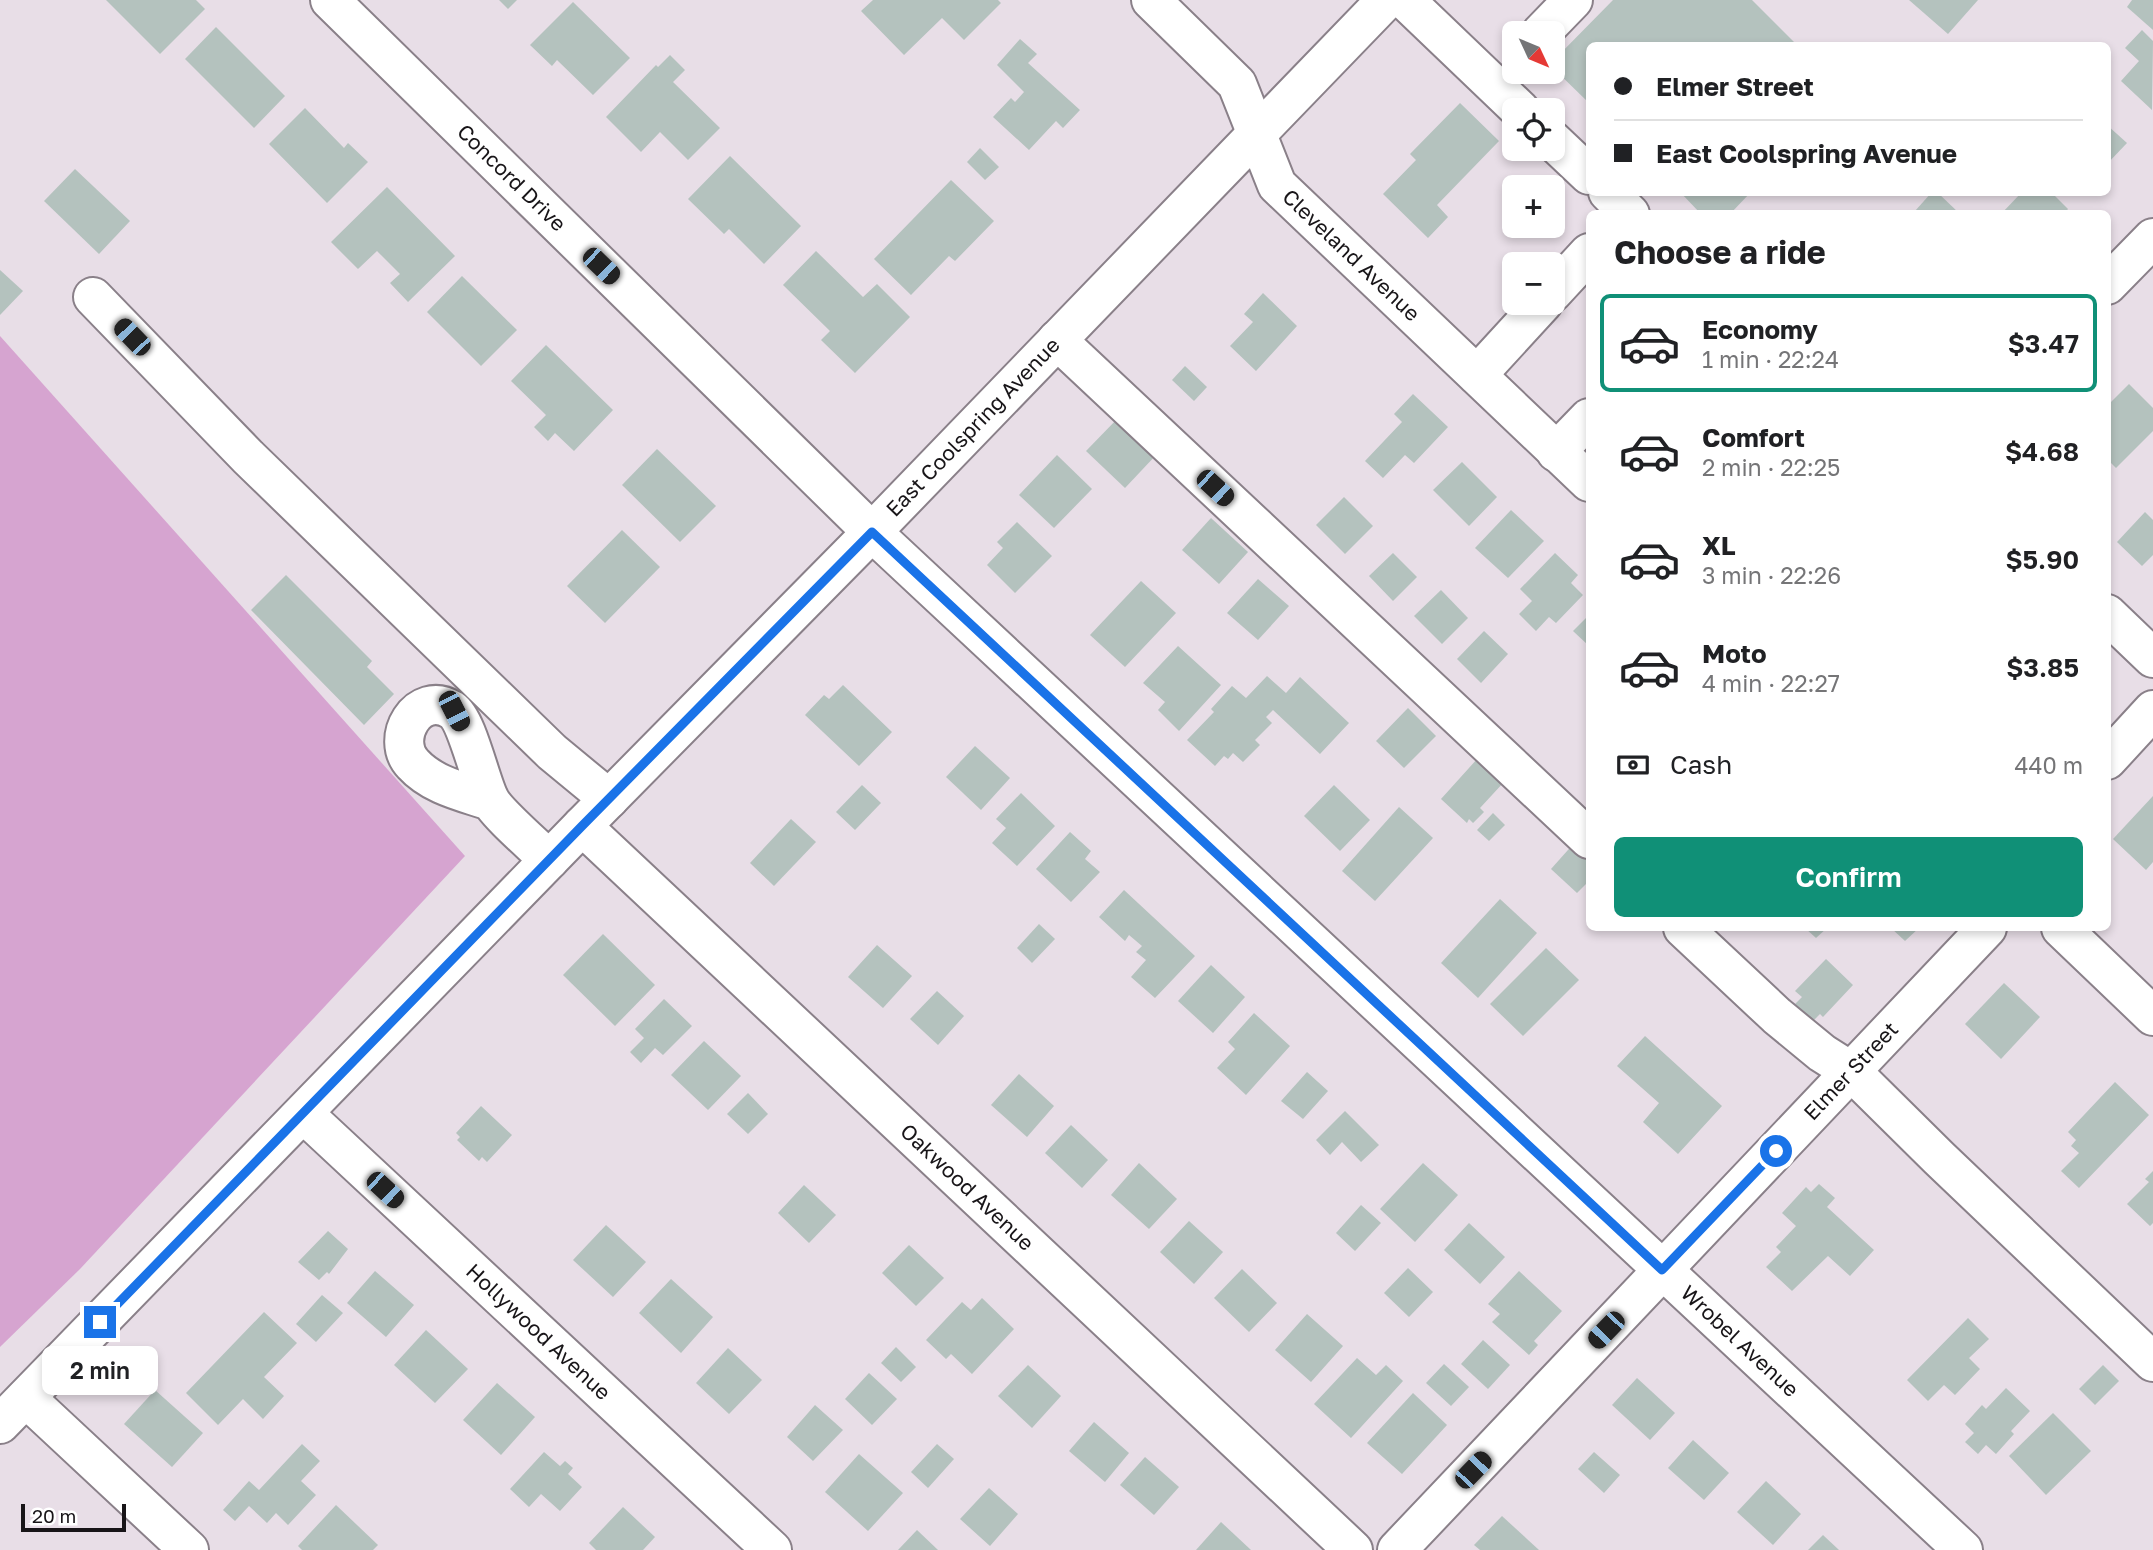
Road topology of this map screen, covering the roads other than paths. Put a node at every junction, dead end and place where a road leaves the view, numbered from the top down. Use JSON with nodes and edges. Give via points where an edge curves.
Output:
{"nodes":[{"id":1,"x":330,"y":0,"type":"edge"},
{"id":2,"x":1151,"y":0,"type":"edge"},
{"id":3,"x":1386,"y":0,"type":"edge"},
{"id":4,"x":1405,"y":0,"type":"edge"},
{"id":5,"x":1573,"y":0,"type":"edge"},
{"id":6,"x":1553,"y":21,"type":"edge"},
{"id":7,"x":1502,"y":71,"type":"edge"},
{"id":8,"x":1256,"y":134,"type":"junction"},
{"id":9,"x":1565,"y":152,"type":"edge"},
{"id":10,"x":1586,"y":172,"type":"edge"},
{"id":11,"x":2153,"y":238,"type":"edge"},
{"id":12,"x":1586,"y":256,"type":"edge"},
{"id":13,"x":1565,"y":279,"type":"edge"},
{"id":14,"x":2111,"y":281,"type":"edge"},
{"id":15,"x":93,"y":297,"type":"dead end"},
{"id":16,"x":1532,"y":315,"type":"edge"},
{"id":17,"x":1057,"y":340,"type":"junction"},
{"id":18,"x":1477,"y":375,"type":"junction"},
{"id":19,"x":1586,"y":421,"type":"edge"},
{"id":20,"x":1556,"y":452,"type":"junction"},
{"id":21,"x":1586,"y":479,"type":"edge"},
{"id":22,"x":872,"y":532,"type":"junction"},
{"id":23,"x":2111,"y":618,"type":"edge"},
{"id":24,"x":2153,"y":658,"type":"edge"},
{"id":25,"x":2153,"y":710,"type":"edge"},
{"id":26,"x":2111,"y":756,"type":"edge"},
{"id":27,"x":609,"y":799,"type":"junction"},
{"id":28,"x":490,"y":801,"type":"dead end"},
{"id":29,"x":582,"y":826,"type":"junction"},
{"id":30,"x":1586,"y":836,"type":"edge"},
{"id":31,"x":549,"y":860,"type":"junction"},
{"id":32,"x":1686,"y":931,"type":"edge"},
{"id":33,"x":1984,"y":931,"type":"edge"},
{"id":34,"x":2064,"y":931,"type":"edge"},
{"id":35,"x":2153,"y":1016,"type":"edge"},
{"id":36,"x":1852,"y":1072,"type":"junction"},
{"id":37,"x":303,"y":1114,"type":"junction"},
{"id":38,"x":1662,"y":1270,"type":"junction"},
{"id":39,"x":2153,"y":1362,"type":"edge"},
{"id":40,"x":13,"y":1411,"type":"edge"},
{"id":41,"x":189,"y":1550,"type":"edge"},
{"id":42,"x":772,"y":1550,"type":"edge"},
{"id":43,"x":1353,"y":1550,"type":"edge"},
{"id":44,"x":1397,"y":1550,"type":"edge"},
{"id":45,"x":1963,"y":1550,"type":"edge"}],
"edges":[{"from":1,"to":22,"type":"street","name":"Concord Drive"},
{"from":2,"to":8,"type":"street","name":"Cleveland Avenue","via":[[1237,84]]},
{"from":3,"to":8,"type":"street","name":"East Coolspring Avenue"},
{"from":4,"to":7,"type":"street"},
{"from":5,"to":6,"type":"street"},
{"from":8,"to":17,"type":"street","name":"East Coolspring Avenue"},
{"from":8,"to":18,"type":"street","name":"Cleveland Avenue","via":[[1277,185]]},
{"from":9,"to":10,"type":"street"},
{"from":11,"to":14,"type":"street"},
{"from":12,"to":13,"type":"street"},
{"from":15,"to":27,"type":"street","via":[[248,457],[552,752]]},
{"from":16,"to":18,"type":"street"},
{"from":17,"to":22,"type":"street","name":"East Coolspring Avenue"},
{"from":17,"to":30,"type":"street"},
{"from":18,"to":20,"type":"street","name":"Cleveland Avenue"},
{"from":19,"to":20,"type":"street"},
{"from":20,"to":21,"type":"street","name":"Cleveland Avenue"},
{"from":22,"to":27,"type":"street","name":"East Coolspring Avenue"},
{"from":22,"to":38,"type":"street","name":"Wrobel Avenue"},
{"from":23,"to":24,"type":"street"},
{"from":25,"to":26,"type":"street"},
{"from":27,"to":29,"type":"street","name":"East Coolspring Avenue"},
{"from":28,"to":31,"type":"street"},
{"from":29,"to":31,"type":"street","name":"East Coolspring Avenue"},
{"from":29,"to":43,"type":"street","name":"Oakwood Avenue"},
{"from":31,"to":37,"type":"street","name":"East Coolspring Avenue"},
{"from":32,"to":36,"type":"street","via":[[1777,1016]]},
{"from":33,"to":36,"type":"street","name":"Elmer Street"},
{"from":34,"to":35,"type":"street"},
{"from":36,"to":38,"type":"street","name":"Elmer Street"},
{"from":36,"to":39,"type":"street"},
{"from":37,"to":40,"type":"street","name":"East Coolspring Avenue"},
{"from":37,"to":42,"type":"street","name":"Hollywood Avenue"},
{"from":38,"to":44,"type":"street","name":"Elmer Street"},
{"from":38,"to":45,"type":"street","name":"Wrobel Avenue"},
{"from":40,"to":41,"type":"street"}]}
